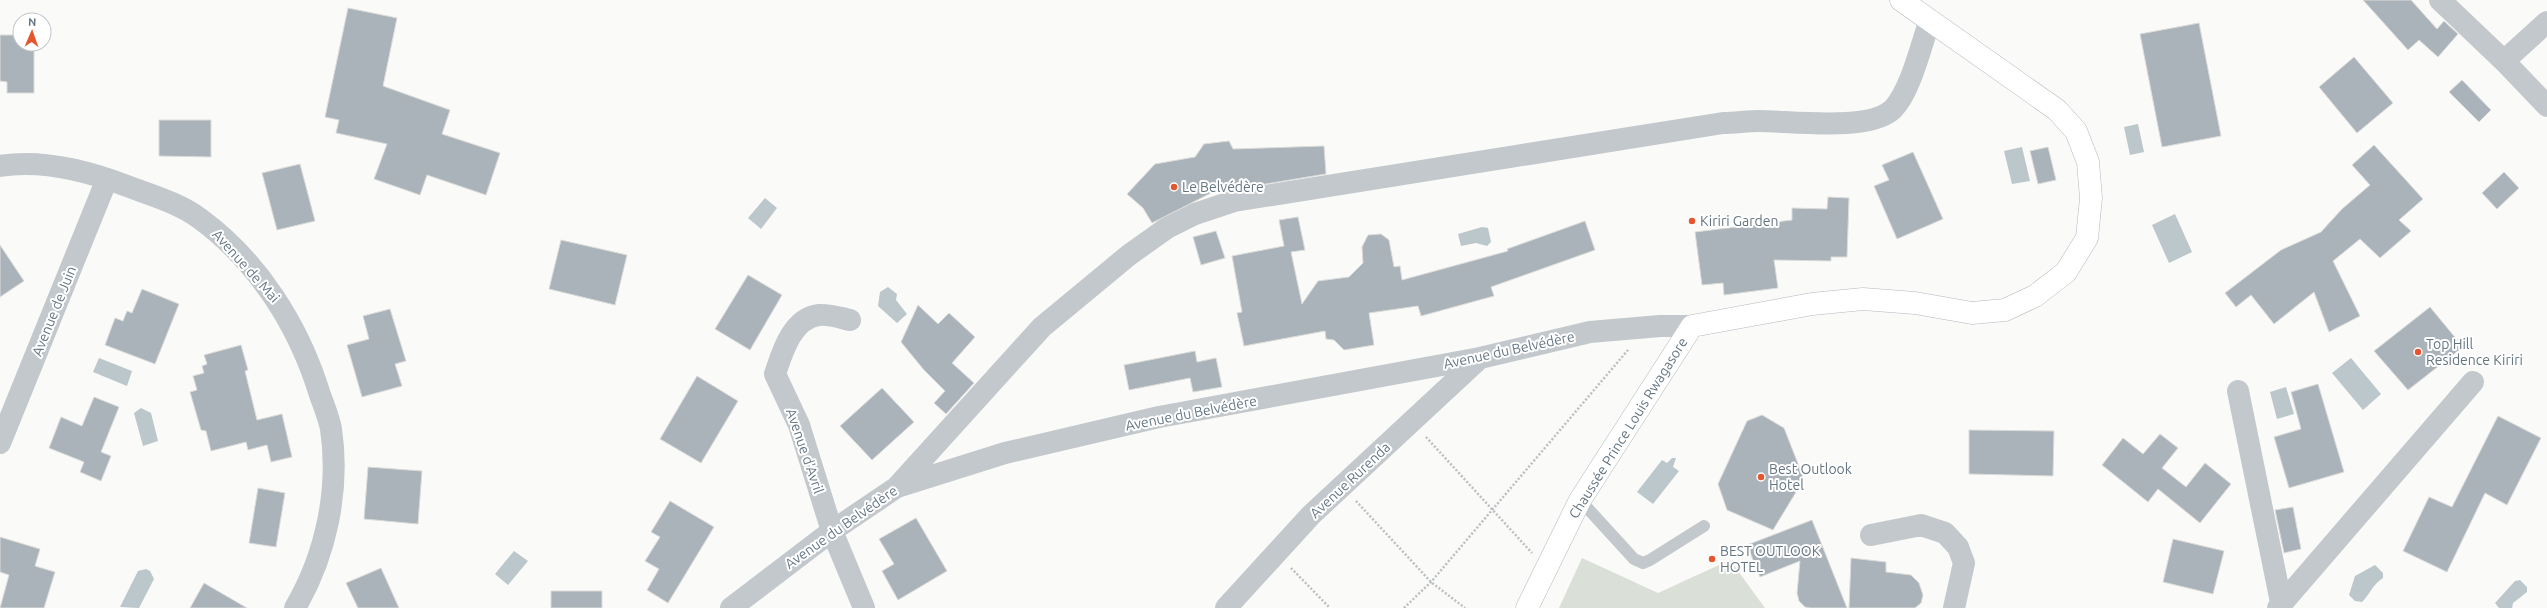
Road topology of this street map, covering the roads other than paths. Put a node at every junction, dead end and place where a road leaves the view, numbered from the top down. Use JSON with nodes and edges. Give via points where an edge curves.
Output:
{"nodes":[{"id":1,"x":1901,"y":0,"type":"edge"},
{"id":2,"x":2440,"y":0,"type":"edge"},
{"id":3,"x":1930,"y":20,"type":"junction"},
{"id":4,"x":2547,"y":22,"type":"edge"},
{"id":5,"x":2504,"y":61,"type":"junction"},
{"id":6,"x":2547,"y":106,"type":"edge"},
{"id":7,"x":0,"y":166,"type":"edge"},
{"id":8,"x":107,"y":179,"type":"junction"},
{"id":9,"x":850,"y":320,"type":"dead end"},
{"id":10,"x":1692,"y":326,"type":"junction"},
{"id":11,"x":1480,"y":358,"type":"junction"},
{"id":12,"x":2473,"y":382,"type":"dead end"},
{"id":13,"x":2238,"y":391,"type":"dead end"},
{"id":14,"x":0,"y":443,"type":"edge"},
{"id":15,"x":896,"y":487,"type":"junction"},
{"id":16,"x":1580,"y":500,"type":"junction"},
{"id":17,"x":1704,"y":526,"type":"dead end"},
{"id":18,"x":832,"y":531,"type":"junction"},
{"id":19,"x":1872,"y":535,"type":"dead end"},
{"id":20,"x":2279,"y":605,"type":"edge"},
{"id":21,"x":295,"y":608,"type":"edge"},
{"id":22,"x":731,"y":608,"type":"edge"},
{"id":23,"x":864,"y":608,"type":"edge"},
{"id":24,"x":1226,"y":608,"type":"edge"},
{"id":25,"x":1527,"y":608,"type":"edge"},
{"id":26,"x":1954,"y":608,"type":"edge"}],
"edges":[{"from":1,"to":3,"type":"street","name":"Chaussée Prince Louis Rwagasore"},
{"from":2,"to":5,"type":"street"},
{"from":3,"to":10,"type":"street","name":"Chaussée Prince Louis Rwagasore","via":[[2057,110],[2076,131],[2088,162],[2091,198],[2087,238],[2066,272],[2035,296],[2005,310],[1972,313],[1915,303],[1863,299],[1812,304]]},
{"from":3,"to":15,"type":"street","via":[[1904,92],[1892,110],[1875,119],[1854,122],[1757,121],[1723,124],[1234,201],[1195,214],[1167,228],[1129,255],[1042,327]]},
{"from":4,"to":5,"type":"street"},
{"from":5,"to":6,"type":"street"},
{"from":7,"to":8,"type":"street","name":"Avenue de Mai","via":[[63,167]]},
{"from":8,"to":14,"type":"street","name":"Avenue de Juin"},
{"from":8,"to":21,"type":"street","name":"Avenue de Mai","via":[[198,217],[226,240],[277,298],[309,359],[331,428],[333,482],[325,539]]},
{"from":9,"to":18,"type":"street","name":"Avenue d'Avril","via":[[819,315],[803,322],[788,340],[775,374],[799,425]]},
{"from":10,"to":11,"type":"street","name":"Avenue du Belvédère","via":[[1590,332]]},
{"from":10,"to":16,"type":"street","name":"Chaussée Prince Louis Rwagasore"},
{"from":11,"to":15,"type":"street","name":"Avenue du Belvédère","via":[[1151,419],[1005,453]]},
{"from":11,"to":24,"type":"street","name":"Avenue Rurenda","via":[[1342,486],[1275,552]]},
{"from":12,"to":20,"type":"street"},
{"from":13,"to":20,"type":"street"},
{"from":15,"to":18,"type":"street","name":"Avenue du Belvédère"},
{"from":16,"to":17,"type":"lane","via":[[1634,559],[1642,563]]},
{"from":16,"to":25,"type":"street","name":"Chaussée Prince Louis Rwagasore"},
{"from":18,"to":22,"type":"street","name":"Avenue du Belvédère"},
{"from":18,"to":23,"type":"street","name":"Avenue d'Avril"},
{"from":19,"to":26,"type":"street","via":[[1921,525],[1945,533],[1958,548],[1964,563]]}]}
